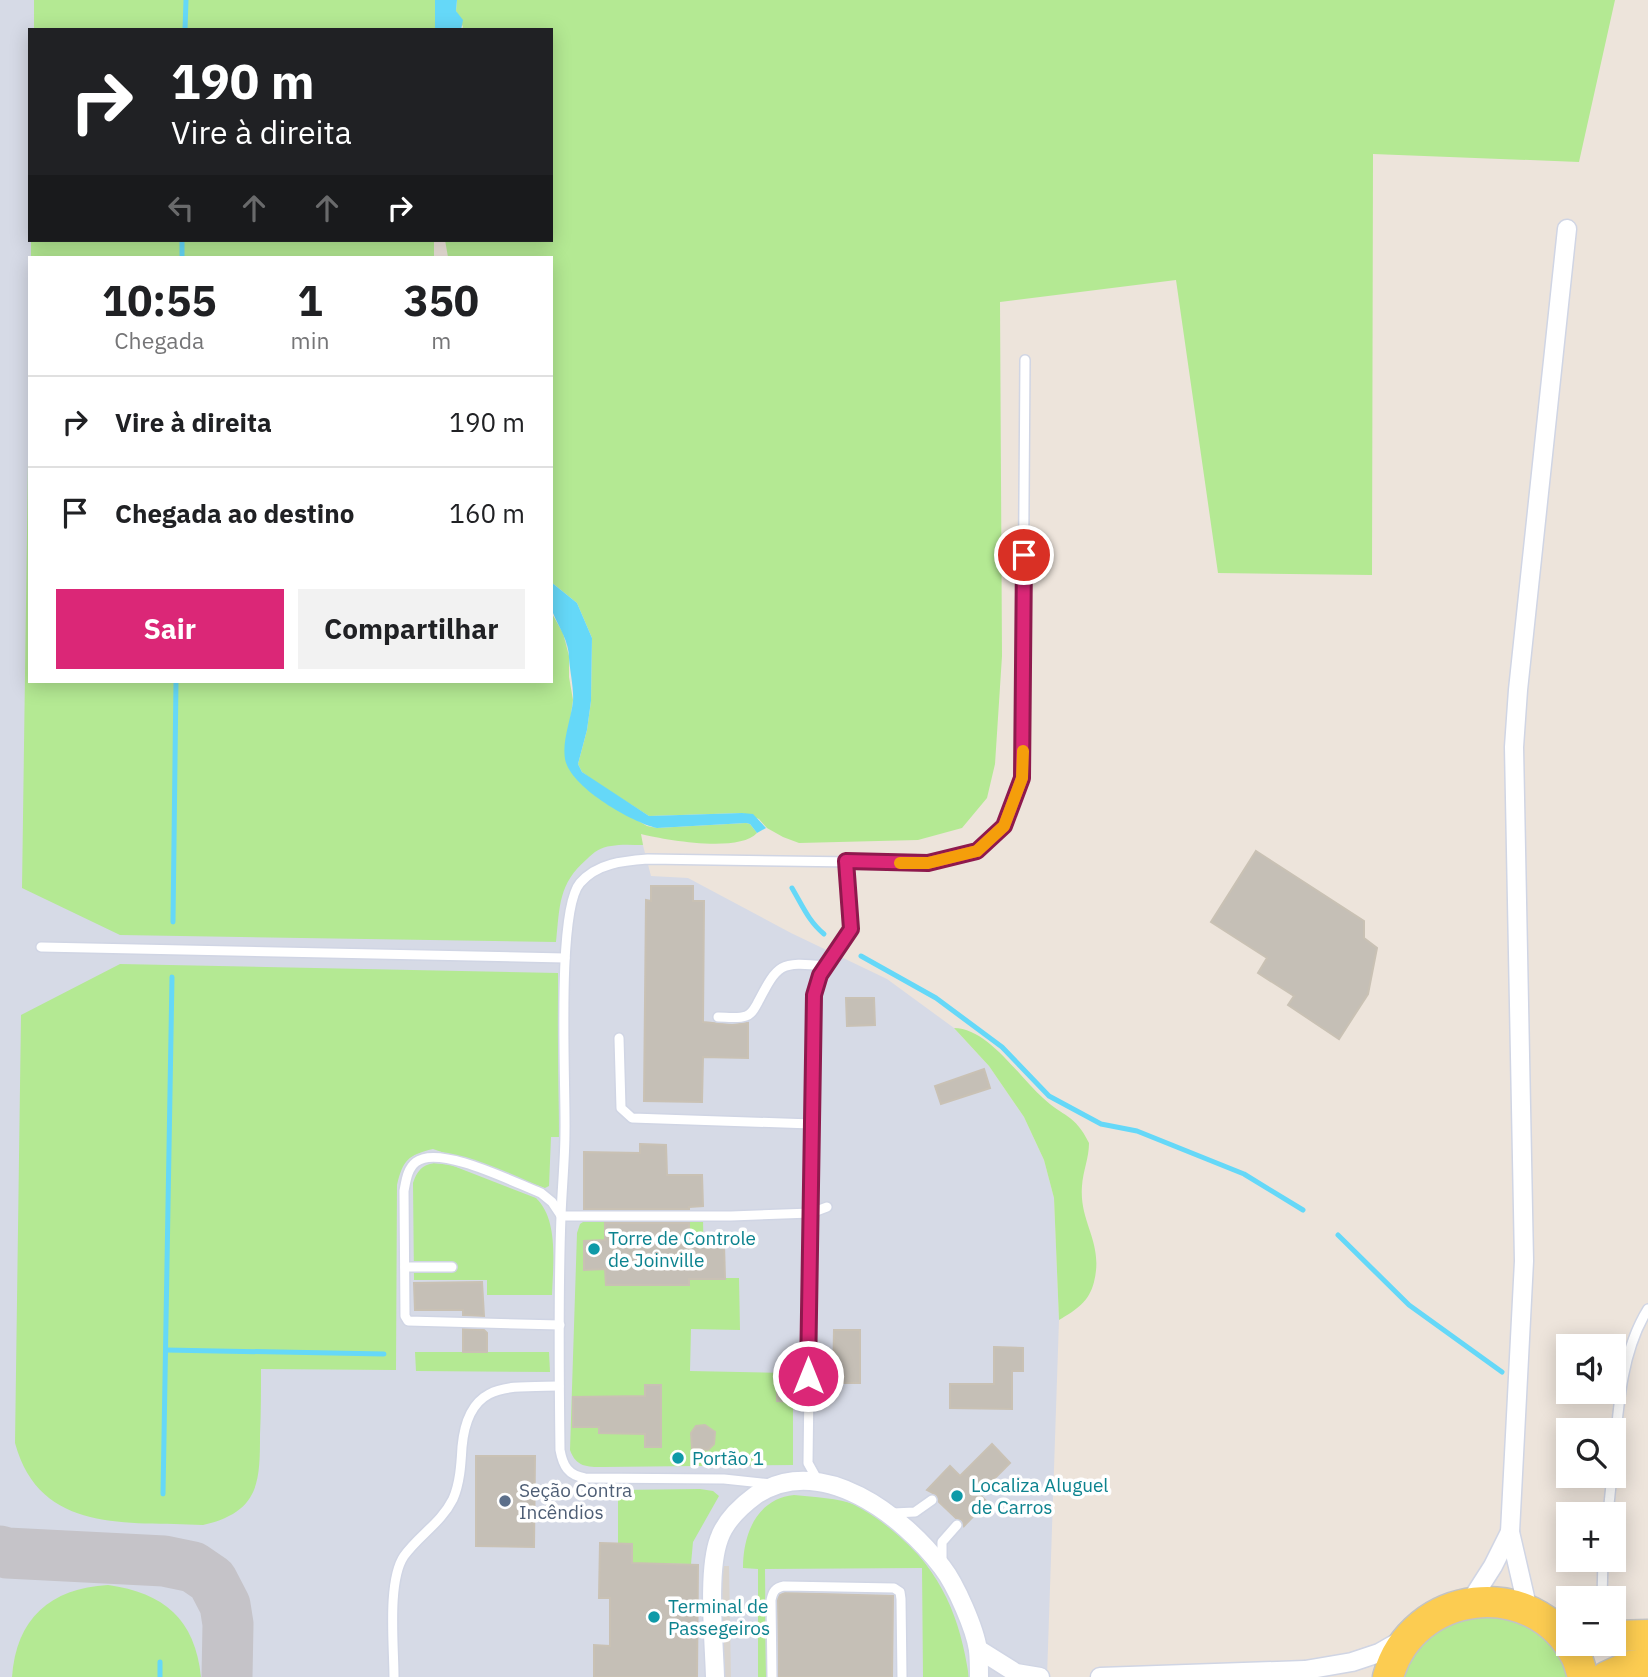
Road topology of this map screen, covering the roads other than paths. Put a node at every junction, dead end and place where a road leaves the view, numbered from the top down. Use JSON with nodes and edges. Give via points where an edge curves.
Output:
{"nodes":[{"id":1,"x":1567,"y":229,"type":"dead end"},
{"id":2,"x":1025,"y":360,"type":"dead end"},
{"id":3,"x":846,"y":861,"type":"junction"},
{"id":4,"x":41,"y":947,"type":"dead end"},
{"id":5,"x":565,"y":958,"type":"junction"},
{"id":6,"x":825,"y":966,"type":"junction"},
{"id":7,"x":718,"y":1017,"type":"dead end"},
{"id":8,"x":620,"y":1038,"type":"dead end"},
{"id":9,"x":812,"y":1124,"type":"junction"},
{"id":10,"x":827,"y":1207,"type":"dead end"},
{"id":11,"x":811,"y":1213,"type":"junction"},
{"id":12,"x":561,"y":1216,"type":"junction"},
{"id":13,"x":405,"y":1267,"type":"junction"},
{"id":14,"x":452,"y":1267,"type":"dead end"},
{"id":15,"x":1648,"y":1309,"type":"edge"},
{"id":16,"x":560,"y":1325,"type":"junction"},
{"id":17,"x":789,"y":1354,"type":"dead end"},
{"id":18,"x":808,"y":1356,"type":"junction"},
{"id":19,"x":559,"y":1386,"type":"junction"},
{"id":20,"x":1618,"y":1418,"type":"edge"},
{"id":21,"x":807,"y":1463,"type":"junction"},
{"id":22,"x":818,"y":1481,"type":"junction"},
{"id":23,"x":787,"y":1483,"type":"junction"},
{"id":24,"x":932,"y":1500,"type":"dead end"},
{"id":25,"x":888,"y":1513,"type":"junction"},
{"id":26,"x":957,"y":1525,"type":"dead end"},
{"id":27,"x":1510,"y":1532,"type":"junction"},
{"id":28,"x":942,"y":1567,"type":"junction"},
{"id":29,"x":1470,"y":1602,"type":"junction"},
{"id":30,"x":1528,"y":1610,"type":"junction"},
{"id":31,"x":1556,"y":1626,"type":"edge"},
{"id":32,"x":1408,"y":1637,"type":"junction"},
{"id":33,"x":978,"y":1649,"type":"junction"},
{"id":34,"x":1575,"y":1656,"type":"edge"},
{"id":35,"x":1648,"y":1664,"type":"edge"},
{"id":36,"x":1306,"y":1670,"type":"junction"},
{"id":37,"x":394,"y":1677,"type":"edge"},
{"id":38,"x":715,"y":1677,"type":"edge"},
{"id":39,"x":772,"y":1677,"type":"edge"},
{"id":40,"x":902,"y":1677,"type":"edge"},
{"id":41,"x":979,"y":1677,"type":"edge"},
{"id":42,"x":1040,"y":1677,"type":"edge"},
{"id":43,"x":1100,"y":1677,"type":"edge"},
{"id":44,"x":1332,"y":1677,"type":"edge"},
{"id":45,"x":1388,"y":1677,"type":"edge"},
{"id":46,"x":1583,"y":1677,"type":"edge"},
{"id":47,"x":1606,"y":1677,"type":"edge"}],
"edges":[{"from":1,"to":27,"type":"street","via":[[1514,747],[1524,1261]]},
{"from":2,"to":3,"type":"lane","via":[[1022,778],[1004,826],[977,851],[928,863]]},
{"from":3,"to":5,"type":"lane","via":[[617,861],[579,884],[570,904]]},
{"from":3,"to":6,"type":"lane","via":[[851,929]]},
{"from":4,"to":5,"type":"lane"},
{"from":5,"to":12,"type":"lane"},
{"from":6,"to":7,"type":"lane","via":[[794,962],[782,966],[753,1012]]},
{"from":6,"to":9,"type":"lane","via":[[814,995]]},
{"from":8,"to":9,"type":"lane","via":[[621,1108],[632,1118]]},
{"from":9,"to":11,"type":"lane"},
{"from":10,"to":11,"type":"lane"},
{"from":11,"to":12,"type":"lane"},
{"from":11,"to":18,"type":"lane"},
{"from":12,"to":13,"type":"lane","via":[[541,1193],[451,1159],[422,1158],[407,1174],[404,1191]]},
{"from":12,"to":16,"type":"lane"},
{"from":13,"to":14,"type":"lane"},
{"from":13,"to":16,"type":"lane","via":[[405,1316],[411,1322]]},
{"from":15,"to":20,"type":"lane","via":[[1623,1378]]},
{"from":16,"to":19,"type":"lane"},
{"from":17,"to":18,"type":"lane"},
{"from":18,"to":21,"type":"lane"},
{"from":19,"to":23,"type":"lane","via":[[559,1450],[562,1462],[576,1476]]},
{"from":19,"to":37,"type":"lane","via":[[499,1389],[469,1414],[454,1496],[445,1513],[404,1556],[397,1572]]},
{"from":21,"to":22,"type":"lane"},
{"from":21,"to":23,"type":"lane"},
{"from":22,"to":23,"type":"street"},
{"from":22,"to":25,"type":"street","via":[[867,1498]]},
{"from":23,"to":38,"type":"street","via":[[765,1489],[743,1504],[719,1538],[713,1564]]},
{"from":24,"to":25,"type":"lane","via":[[915,1512]]},
{"from":25,"to":28,"type":"street"},
{"from":26,"to":28,"type":"lane","via":[[942,1542]]},
{"from":27,"to":29,"type":"street"},
{"from":27,"to":30,"type":"street"},
{"from":28,"to":33,"type":"street","via":[[963,1606]]},
{"from":29,"to":30,"type":"main road","via":[[1496,1601]]},
{"from":29,"to":32,"type":"main road","via":[[1433,1615]]},
{"from":30,"to":31,"type":"main road"},
{"from":32,"to":36,"type":"street","via":[[1352,1662]]},
{"from":32,"to":45,"type":"main road","via":[[1392,1661]]},
{"from":33,"to":41,"type":"street"},
{"from":33,"to":42,"type":"street","via":[[1016,1672]]},
{"from":34,"to":46,"type":"main road"},
{"from":35,"to":47,"type":"main road"},
{"from":36,"to":43,"type":"street"},
{"from":36,"to":44,"type":"street"},
{"from":39,"to":40,"type":"lane","via":[[773,1591],[777,1587],[888,1586],[900,1592]]}]}
